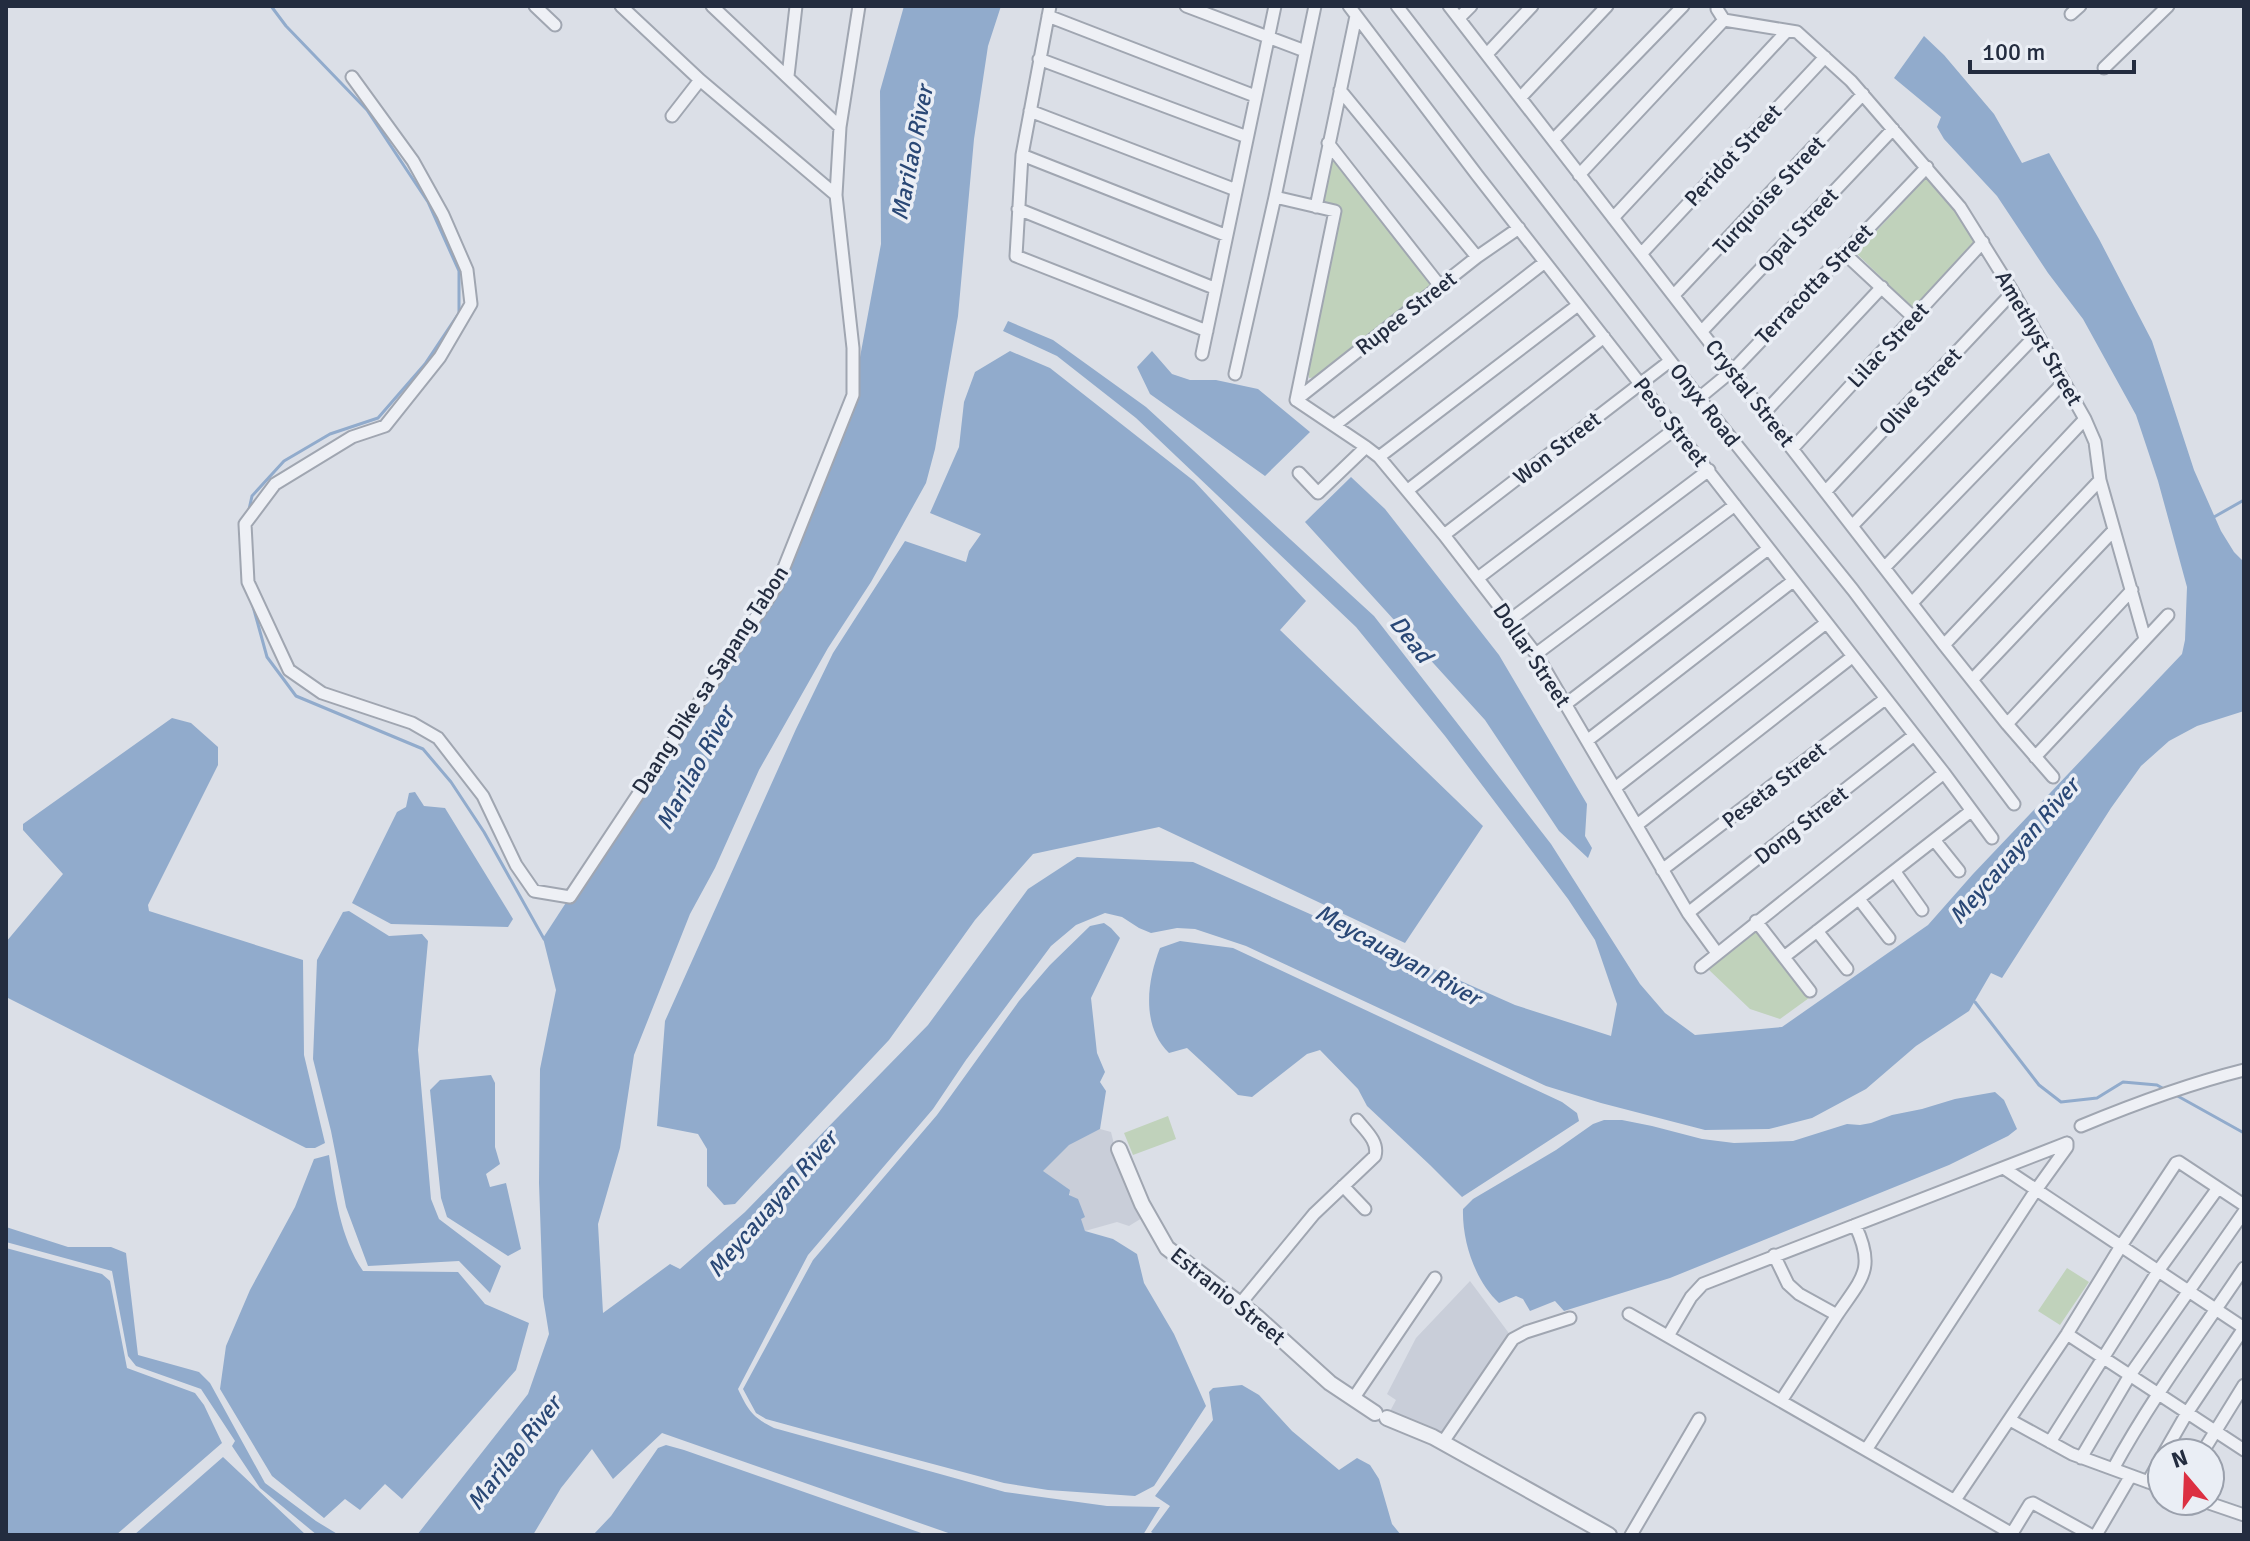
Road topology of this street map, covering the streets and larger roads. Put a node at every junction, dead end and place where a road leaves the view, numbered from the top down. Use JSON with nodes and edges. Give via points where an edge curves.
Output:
{"nodes":[{"id":1,"x":535,"y":6,"type":"edge"},
{"id":2,"x":621,"y":6,"type":"edge"},
{"id":3,"x":712,"y":6,"type":"edge"},
{"id":4,"x":796,"y":6,"type":"edge"},
{"id":5,"x":859,"y":6,"type":"edge"},
{"id":6,"x":1186,"y":6,"type":"edge"},
{"id":7,"x":1275,"y":6,"type":"edge"},
{"id":8,"x":1315,"y":6,"type":"edge"},
{"id":9,"x":1397,"y":6,"type":"edge"},
{"id":10,"x":1449,"y":6,"type":"edge"},
{"id":11,"x":1471,"y":6,"type":"edge"},
{"id":12,"x":1532,"y":6,"type":"edge"},
{"id":13,"x":1607,"y":6,"type":"edge"},
{"id":14,"x":1683,"y":6,"type":"edge"},
{"id":15,"x":1718,"y":6,"type":"edge"},
{"id":16,"x":2168,"y":6,"type":"edge"},
{"id":17,"x":1049,"y":11,"type":"edge"},
{"id":18,"x":1352,"y":11,"type":"edge"},
{"id":19,"x":1459,"y":18,"type":"junction"},
{"id":20,"x":1724,"y":20,"type":"junction"},
{"id":21,"x":555,"y":25,"type":"dead end"},
{"id":22,"x":1787,"y":31,"type":"junction"},
{"id":23,"x":1268,"y":38,"type":"junction"},
{"id":24,"x":1305,"y":51,"type":"junction"},
{"id":25,"x":1487,"y":54,"type":"junction"},
{"id":26,"x":1825,"y":57,"type":"junction"},
{"id":27,"x":1039,"y":59,"type":"junction"},
{"id":28,"x":2104,"y":68,"type":"dead end"},
{"id":29,"x":788,"y":76,"type":"junction"},
{"id":30,"x":352,"y":77,"type":"dead end"},
{"id":31,"x":700,"y":80,"type":"junction"},
{"id":32,"x":1340,"y":90,"type":"junction"},
{"id":33,"x":1863,"y":94,"type":"junction"},
{"id":34,"x":1255,"y":96,"type":"junction"},
{"id":35,"x":1521,"y":97,"type":"junction"},
{"id":36,"x":1030,"y":111,"type":"junction"},
{"id":37,"x":672,"y":116,"type":"dead end"},
{"id":38,"x":840,"y":127,"type":"junction"},
{"id":39,"x":1893,"y":129,"type":"junction"},
{"id":40,"x":1247,"y":137,"type":"junction"},
{"id":41,"x":1553,"y":140,"type":"junction"},
{"id":42,"x":1328,"y":143,"type":"junction"},
{"id":43,"x":1022,"y":155,"type":"junction"},
{"id":44,"x":1927,"y":167,"type":"junction"},
{"id":45,"x":1579,"y":175,"type":"junction"},
{"id":46,"x":1236,"y":190,"type":"junction"},
{"id":47,"x":836,"y":195,"type":"junction"},
{"id":48,"x":1275,"y":197,"type":"junction"},
{"id":49,"x":1316,"y":207,"type":"junction"},
{"id":50,"x":1018,"y":209,"type":"junction"},
{"id":51,"x":1613,"y":218,"type":"junction"},
{"id":52,"x":1519,"y":228,"type":"junction"},
{"id":53,"x":1225,"y":235,"type":"junction"},
{"id":54,"x":1983,"y":242,"type":"junction"},
{"id":55,"x":1844,"y":253,"type":"junction"},
{"id":56,"x":1641,"y":254,"type":"junction"},
{"id":57,"x":1477,"y":257,"type":"junction"},
{"id":58,"x":1545,"y":262,"type":"junction"},
{"id":59,"x":1440,"y":286,"type":"junction"},
{"id":60,"x":1882,"y":287,"type":"junction"},
{"id":61,"x":1214,"y":288,"type":"junction"},
{"id":62,"x":2013,"y":292,"type":"junction"},
{"id":63,"x":1674,"y":295,"type":"junction"},
{"id":64,"x":1578,"y":305,"type":"junction"},
{"id":65,"x":1913,"y":317,"type":"junction"},
{"id":66,"x":1207,"y":331,"type":"junction"},
{"id":67,"x":1702,"y":331,"type":"junction"},
{"id":68,"x":2037,"y":334,"type":"junction"},
{"id":69,"x":1604,"y":337,"type":"junction"},
{"id":70,"x":1202,"y":354,"type":"dead end"},
{"id":71,"x":1670,"y":361,"type":"junction"},
{"id":72,"x":1733,"y":370,"type":"junction"},
{"id":73,"x":1235,"y":374,"type":"dead end"},
{"id":74,"x":2064,"y":382,"type":"junction"},
{"id":75,"x":1641,"y":384,"type":"junction"},
{"id":76,"x":1699,"y":398,"type":"junction"},
{"id":77,"x":1296,"y":400,"type":"junction"},
{"id":78,"x":1765,"y":412,"type":"junction"},
{"id":79,"x":2085,"y":419,"type":"junction"},
{"id":80,"x":1335,"y":425,"type":"junction"},
{"id":81,"x":1675,"y":429,"type":"junction"},
{"id":82,"x":1366,"y":447,"type":"junction"},
{"id":83,"x":1793,"y":448,"type":"junction"},
{"id":84,"x":1379,"y":457,"type":"junction"},
{"id":85,"x":1709,"y":470,"type":"junction"},
{"id":86,"x":1299,"y":473,"type":"dead end"},
{"id":87,"x":2100,"y":480,"type":"junction"},
{"id":88,"x":1408,"y":490,"type":"junction"},
{"id":89,"x":1826,"y":491,"type":"junction"},
{"id":90,"x":1735,"y":505,"type":"junction"},
{"id":91,"x":1853,"y":525,"type":"junction"},
{"id":92,"x":2114,"y":530,"type":"junction"},
{"id":93,"x":1444,"y":535,"type":"junction"},
{"id":94,"x":1768,"y":549,"type":"junction"},
{"id":95,"x":1885,"y":567,"type":"junction"},
{"id":96,"x":1478,"y":578,"type":"junction"},
{"id":97,"x":1793,"y":581,"type":"junction"},
{"id":98,"x":2132,"y":590,"type":"junction"},
{"id":99,"x":1912,"y":603,"type":"junction"},
{"id":100,"x":2168,"y":615,"type":"dead end"},
{"id":101,"x":1510,"y":620,"type":"junction"},
{"id":102,"x":1826,"y":623,"type":"junction"},
{"id":103,"x":2145,"y":639,"type":"junction"},
{"id":104,"x":1944,"y":645,"type":"junction"},
{"id":105,"x":1536,"y":654,"type":"junction"},
{"id":106,"x":1852,"y":657,"type":"junction"},
{"id":107,"x":1972,"y":680,"type":"junction"},
{"id":108,"x":1885,"y":699,"type":"junction"},
{"id":109,"x":1566,"y":704,"type":"junction"},
{"id":110,"x":2007,"y":724,"type":"junction"},
{"id":111,"x":1913,"y":736,"type":"junction"},
{"id":112,"x":1588,"y":740,"type":"junction"},
{"id":113,"x":2035,"y":757,"type":"junction"},
{"id":114,"x":1944,"y":773,"type":"junction"},
{"id":115,"x":2053,"y":777,"type":"dead end"},
{"id":116,"x":1615,"y":788,"type":"junction"},
{"id":117,"x":2014,"y":804,"type":"dead end"},
{"id":118,"x":1971,"y":811,"type":"junction"},
{"id":119,"x":1637,"y":825,"type":"junction"},
{"id":120,"x":1992,"y":838,"type":"dead end"},
{"id":121,"x":1935,"y":841,"type":"junction"},
{"id":122,"x":1662,"y":870,"type":"junction"},
{"id":123,"x":1959,"y":871,"type":"dead end"},
{"id":124,"x":1895,"y":872,"type":"junction"},
{"id":125,"x":1859,"y":899,"type":"junction"},
{"id":126,"x":1922,"y":910,"type":"dead end"},
{"id":127,"x":1688,"y":913,"type":"junction"},
{"id":128,"x":1756,"y":921,"type":"junction"},
{"id":129,"x":1817,"y":931,"type":"junction"},
{"id":130,"x":1889,"y":938,"type":"dead end"},
{"id":131,"x":1717,"y":953,"type":"junction"},
{"id":132,"x":1784,"y":957,"type":"junction"},
{"id":133,"x":1701,"y":967,"type":"dead end"},
{"id":134,"x":1847,"y":969,"type":"dead end"},
{"id":135,"x":1810,"y":991,"type":"dead end"},
{"id":136,"x":2244,"y":1070,"type":"edge"},
{"id":137,"x":1357,"y":1120,"type":"dead end"},
{"id":138,"x":2081,"y":1126,"type":"dead end"},
{"id":139,"x":1119,"y":1149,"type":"dead end"},
{"id":140,"x":2005,"y":1169,"type":"junction"},
{"id":141,"x":1343,"y":1186,"type":"junction"},
{"id":142,"x":2218,"y":1188,"type":"junction"},
{"id":143,"x":2036,"y":1190,"type":"junction"},
{"id":144,"x":2244,"y":1205,"type":"edge"},
{"id":145,"x":1365,"y":1209,"type":"dead end"},
{"id":146,"x":2244,"y":1212,"type":"edge"},
{"id":147,"x":1855,"y":1225,"type":"junction"},
{"id":148,"x":2121,"y":1246,"type":"junction"},
{"id":149,"x":1774,"y":1255,"type":"junction"},
{"id":150,"x":2244,"y":1268,"type":"edge"},
{"id":151,"x":2158,"y":1271,"type":"junction"},
{"id":152,"x":1435,"y":1278,"type":"dead end"},
{"id":153,"x":2188,"y":1291,"type":"junction"},
{"id":154,"x":1240,"y":1304,"type":"junction"},
{"id":155,"x":2216,"y":1310,"type":"junction"},
{"id":156,"x":1629,"y":1314,"type":"dead end"},
{"id":157,"x":1837,"y":1315,"type":"junction"},
{"id":158,"x":1570,"y":1318,"type":"dead end"},
{"id":159,"x":2244,"y":1328,"type":"edge"},
{"id":160,"x":2067,"y":1334,"type":"junction"},
{"id":161,"x":1668,"y":1336,"type":"junction"},
{"id":162,"x":2103,"y":1358,"type":"junction"},
{"id":163,"x":2130,"y":1375,"type":"junction"},
{"id":164,"x":2244,"y":1385,"type":"edge"},
{"id":165,"x":2158,"y":1394,"type":"junction"},
{"id":166,"x":1353,"y":1399,"type":"junction"},
{"id":167,"x":1781,"y":1401,"type":"junction"},
{"id":168,"x":2187,"y":1413,"type":"junction"},
{"id":169,"x":1699,"y":1419,"type":"dead end"},
{"id":170,"x":2010,"y":1420,"type":"junction"},
{"id":171,"x":2215,"y":1430,"type":"junction"},
{"id":172,"x":2173,"y":1437,"type":"edge"},
{"id":173,"x":2211,"y":1437,"type":"edge"},
{"id":174,"x":1443,"y":1442,"type":"junction"},
{"id":175,"x":2050,"y":1442,"type":"junction"},
{"id":176,"x":2243,"y":1448,"type":"edge"},
{"id":177,"x":1866,"y":1450,"type":"junction"},
{"id":178,"x":2081,"y":1458,"type":"junction"},
{"id":179,"x":2113,"y":1469,"type":"junction"},
{"id":180,"x":2130,"y":1477,"type":"junction"},
{"id":181,"x":2146,"y":1481,"type":"edge"},
{"id":182,"x":1955,"y":1500,"type":"junction"},
{"id":183,"x":1609,"y":1535,"type":"edge"},
{"id":184,"x":1631,"y":1535,"type":"edge"},
{"id":185,"x":2094,"y":1535,"type":"edge"}],
"edges":[{"from":1,"to":21,"type":"street"},
{"from":2,"to":31,"type":"street"},
{"from":3,"to":29,"type":"street"},
{"from":4,"to":29,"type":"street"},
{"from":5,"to":38,"type":"street"},
{"from":6,"to":23,"type":"street"},
{"from":7,"to":23,"type":"street"},
{"from":8,"to":24,"type":"street"},
{"from":9,"to":71,"type":"street","name":"Onyx Road"},
{"from":10,"to":19,"type":"street","name":"Crystal Street"},
{"from":11,"to":19,"type":"street"},
{"from":12,"to":25,"type":"street"},
{"from":13,"to":35,"type":"street"},
{"from":14,"to":41,"type":"street"},
{"from":15,"to":20,"type":"street"},
{"from":16,"to":28,"type":"street"},
{"from":17,"to":27,"type":"street"},
{"from":17,"to":34,"type":"street"},
{"from":18,"to":32,"type":"street"},
{"from":18,"to":52,"type":"street","name":"Peso Street"},
{"from":19,"to":25,"type":"street","name":"Crystal Street"},
{"from":20,"to":22,"type":"street","name":"Amethyst Street"},
{"from":20,"to":45,"type":"street"},
{"from":22,"to":26,"type":"street","name":"Amethyst Street","via":[[1797,32]]},
{"from":22,"to":51,"type":"street"},
{"from":23,"to":24,"type":"street"},
{"from":23,"to":34,"type":"street"},
{"from":24,"to":48,"type":"street"},
{"from":25,"to":35,"type":"street","name":"Crystal Street"},
{"from":26,"to":33,"type":"street","name":"Amethyst Street"},
{"from":26,"to":56,"type":"street","name":"Peridot Street"},
{"from":27,"to":36,"type":"street"},
{"from":27,"to":40,"type":"street"},
{"from":29,"to":38,"type":"street"},
{"from":30,"to":47,"type":"street","name":"Daang Dike sa Sapang Tabon","via":[[413,161],[443,215],[467,270],[471,304],[440,357],[385,426],[352,437],[275,484],[245,524],[248,582],[289,670],[322,693],[412,723],[438,738],[483,796],[534,891],[570,897],[777,585],[853,395]]},
{"from":31,"to":37,"type":"street"},
{"from":31,"to":47,"type":"street"},
{"from":32,"to":42,"type":"street"},
{"from":32,"to":57,"type":"street"},
{"from":33,"to":39,"type":"street","name":"Amethyst Street"},
{"from":33,"to":63,"type":"street","name":"Turquoise Street"},
{"from":34,"to":40,"type":"street"},
{"from":35,"to":41,"type":"street","name":"Crystal Street"},
{"from":36,"to":43,"type":"street"},
{"from":36,"to":46,"type":"street"},
{"from":38,"to":47,"type":"street"},
{"from":39,"to":44,"type":"street","name":"Amethyst Street"},
{"from":39,"to":67,"type":"street","name":"Opal Street"},
{"from":40,"to":46,"type":"street"},
{"from":41,"to":45,"type":"street","name":"Crystal Street"},
{"from":42,"to":49,"type":"street"},
{"from":42,"to":59,"type":"street"},
{"from":43,"to":50,"type":"street"},
{"from":43,"to":53,"type":"street"},
{"from":44,"to":54,"type":"street","name":"Amethyst Street"},
{"from":44,"to":55,"type":"street","name":"Terracotta Street"},
{"from":45,"to":51,"type":"street","name":"Crystal Street"},
{"from":46,"to":53,"type":"street"},
{"from":48,"to":49,"type":"street"},
{"from":48,"to":73,"type":"street"},
{"from":49,"to":77,"type":"street","via":[[1335,211]]},
{"from":50,"to":61,"type":"street"},
{"from":50,"to":66,"type":"street","via":[[1016,256]]},
{"from":51,"to":56,"type":"street","name":"Crystal Street"},
{"from":52,"to":57,"type":"street","name":"Rupee Street"},
{"from":52,"to":58,"type":"street","name":"Peso Street"},
{"from":53,"to":61,"type":"street"},
{"from":54,"to":62,"type":"street","name":"Amethyst Street"},
{"from":54,"to":65,"type":"street","name":"Lilac Street"},
{"from":55,"to":60,"type":"street"},
{"from":55,"to":72,"type":"street","name":"Terracotta Street"},
{"from":56,"to":63,"type":"street","name":"Crystal Street"},
{"from":57,"to":59,"type":"street","name":"Rupee Street"},
{"from":58,"to":64,"type":"street","name":"Peso Street"},
{"from":58,"to":80,"type":"street"},
{"from":59,"to":77,"type":"street","name":"Rupee Street"},
{"from":60,"to":65,"type":"street"},
{"from":60,"to":78,"type":"street"},
{"from":61,"to":66,"type":"street"},
{"from":62,"to":68,"type":"street","name":"Amethyst Street"},
{"from":62,"to":89,"type":"street","name":"Olive Street"},
{"from":63,"to":67,"type":"street","name":"Crystal Street"},
{"from":64,"to":69,"type":"street","name":"Peso Street"},
{"from":64,"to":84,"type":"street"},
{"from":65,"to":83,"type":"street","name":"Lilac Street"},
{"from":66,"to":70,"type":"street"},
{"from":67,"to":72,"type":"street","name":"Crystal Street"},
{"from":68,"to":74,"type":"street","name":"Amethyst Street"},
{"from":68,"to":91,"type":"street"},
{"from":69,"to":75,"type":"street","name":"Peso Street"},
{"from":69,"to":88,"type":"street"},
{"from":71,"to":75,"type":"street","name":"Won Street"},
{"from":71,"to":76,"type":"street","name":"Onyx Road"},
{"from":72,"to":76,"type":"street","name":"Terracotta Street"},
{"from":72,"to":78,"type":"street","name":"Crystal Street"},
{"from":74,"to":79,"type":"street","name":"Amethyst Street"},
{"from":74,"to":95,"type":"street"},
{"from":75,"to":81,"type":"street","name":"Peso Street"},
{"from":75,"to":93,"type":"street","name":"Won Street"},
{"from":76,"to":117,"type":"street","name":"Onyx Road"},
{"from":77,"to":80,"type":"street","name":"Dollar Street"},
{"from":78,"to":83,"type":"street","name":"Crystal Street"},
{"from":79,"to":87,"type":"street","name":"Amethyst Street","via":[[2095,442]]},
{"from":79,"to":99,"type":"street"},
{"from":80,"to":82,"type":"street","name":"Dollar Street"},
{"from":81,"to":85,"type":"street","name":"Peso Street"},
{"from":81,"to":96,"type":"street"},
{"from":82,"to":84,"type":"street","name":"Dollar Street"},
{"from":82,"to":86,"type":"street","via":[[1318,493]]},
{"from":83,"to":89,"type":"street","name":"Crystal Street"},
{"from":84,"to":88,"type":"street","name":"Dollar Street"},
{"from":85,"to":90,"type":"street","name":"Peso Street"},
{"from":85,"to":101,"type":"street"},
{"from":87,"to":92,"type":"street","name":"Amethyst Street"},
{"from":87,"to":104,"type":"street"},
{"from":88,"to":93,"type":"street","name":"Dollar Street"},
{"from":89,"to":91,"type":"street","name":"Crystal Street"},
{"from":90,"to":94,"type":"street","name":"Peso Street"},
{"from":90,"to":105,"type":"street"},
{"from":91,"to":95,"type":"street","name":"Crystal Street"},
{"from":92,"to":98,"type":"street","name":"Amethyst Street"},
{"from":92,"to":107,"type":"street"},
{"from":93,"to":96,"type":"street","name":"Dollar Street"},
{"from":94,"to":97,"type":"street","name":"Peso Street"},
{"from":94,"to":109,"type":"street"},
{"from":95,"to":99,"type":"street","name":"Crystal Street"},
{"from":96,"to":101,"type":"street","name":"Dollar Street"},
{"from":97,"to":102,"type":"street","name":"Peso Street"},
{"from":97,"to":112,"type":"street"},
{"from":98,"to":103,"type":"street","name":"Amethyst Street"},
{"from":98,"to":110,"type":"street"},
{"from":99,"to":104,"type":"street","name":"Crystal Street"},
{"from":100,"to":103,"type":"street"},
{"from":101,"to":105,"type":"street","name":"Dollar Street"},
{"from":102,"to":106,"type":"street","name":"Peso Street"},
{"from":102,"to":116,"type":"street"},
{"from":103,"to":113,"type":"street"},
{"from":104,"to":107,"type":"street","name":"Crystal Street"},
{"from":105,"to":109,"type":"street","name":"Dollar Street"},
{"from":106,"to":108,"type":"street","name":"Peso Street"},
{"from":106,"to":119,"type":"street"},
{"from":107,"to":110,"type":"street","name":"Crystal Street"},
{"from":108,"to":111,"type":"street","name":"Peso Street"},
{"from":108,"to":122,"type":"street","name":"Peseta Street"},
{"from":109,"to":112,"type":"street","name":"Dollar Street"},
{"from":110,"to":113,"type":"street","name":"Crystal Street"},
{"from":111,"to":114,"type":"street","name":"Peso Street"},
{"from":111,"to":127,"type":"street","name":"Dong Street"},
{"from":112,"to":116,"type":"street","name":"Dollar Street"},
{"from":113,"to":115,"type":"street","name":"Crystal Street"},
{"from":114,"to":118,"type":"street","name":"Peso Street"},
{"from":114,"to":128,"type":"street"},
{"from":116,"to":119,"type":"street","name":"Dollar Street"},
{"from":118,"to":120,"type":"street","name":"Peso Street"},
{"from":118,"to":121,"type":"street"},
{"from":119,"to":122,"type":"street","name":"Dollar Street"},
{"from":121,"to":123,"type":"street"},
{"from":121,"to":124,"type":"street"},
{"from":122,"to":127,"type":"street","name":"Dollar Street"},
{"from":124,"to":125,"type":"street"},
{"from":124,"to":126,"type":"street"},
{"from":125,"to":129,"type":"street"},
{"from":125,"to":130,"type":"street"},
{"from":127,"to":131,"type":"street","name":"Dollar Street"},
{"from":128,"to":131,"type":"street"},
{"from":128,"to":132,"type":"street"},
{"from":129,"to":132,"type":"street"},
{"from":129,"to":134,"type":"street"},
{"from":131,"to":133,"type":"street"},
{"from":132,"to":135,"type":"street"},
{"from":136,"to":138,"type":"street","via":[[2161,1094]]},
{"from":137,"to":141,"type":"street","via":[[1377,1152]]},
{"from":139,"to":154,"type":"street","name":"Estranio Street","via":[[1167,1248]]},
{"from":140,"to":143,"type":"street"},
{"from":140,"to":143,"type":"street","via":[[2067,1143]]},
{"from":140,"to":147,"type":"street"},
{"from":141,"to":145,"type":"street"},
{"from":141,"to":154,"type":"street"},
{"from":142,"to":144,"type":"street"},
{"from":142,"to":148,"type":"street","via":[[2177,1162]]},
{"from":142,"to":151,"type":"street"},
{"from":143,"to":148,"type":"street"},
{"from":143,"to":177,"type":"street"},
{"from":146,"to":153,"type":"street"},
{"from":147,"to":149,"type":"street"},
{"from":147,"to":157,"type":"street","via":[[1865,1246],[1865,1270]]},
{"from":148,"to":151,"type":"street"},
{"from":148,"to":160,"type":"street"},
{"from":149,"to":157,"type":"street","via":[[1788,1284]]},
{"from":149,"to":161,"type":"street","via":[[1703,1284]]},
{"from":150,"to":155,"type":"street"},
{"from":151,"to":153,"type":"street"},
{"from":151,"to":162,"type":"street"},
{"from":152,"to":166,"type":"street"},
{"from":153,"to":155,"type":"street"},
{"from":153,"to":163,"type":"street"},
{"from":154,"to":166,"type":"street","name":"Estranio Street"},
{"from":155,"to":159,"type":"street"},
{"from":155,"to":165,"type":"street"},
{"from":156,"to":161,"type":"street"},
{"from":157,"to":167,"type":"street"},
{"from":158,"to":174,"type":"street","via":[[1513,1339]]},
{"from":159,"to":168,"type":"street"},
{"from":160,"to":162,"type":"street"},
{"from":160,"to":170,"type":"street"},
{"from":161,"to":167,"type":"street"},
{"from":162,"to":163,"type":"street"},
{"from":162,"to":175,"type":"street"},
{"from":163,"to":165,"type":"street"},
{"from":163,"to":178,"type":"street"},
{"from":164,"to":171,"type":"street"},
{"from":165,"to":168,"type":"street"},
{"from":165,"to":179,"type":"street"},
{"from":166,"to":174,"type":"street","name":"Estranio Street"},
{"from":167,"to":177,"type":"street"},
{"from":168,"to":171,"type":"street"},
{"from":168,"to":172,"type":"street"},
{"from":169,"to":184,"type":"street"},
{"from":170,"to":175,"type":"street"},
{"from":170,"to":182,"type":"street"},
{"from":171,"to":173,"type":"street"},
{"from":171,"to":176,"type":"street"},
{"from":174,"to":183,"type":"street","name":"Estranio Street"},
{"from":175,"to":178,"type":"street"},
{"from":177,"to":182,"type":"street"},
{"from":178,"to":179,"type":"street"},
{"from":179,"to":180,"type":"street"},
{"from":180,"to":181,"type":"street"},
{"from":180,"to":185,"type":"street"},
{"from":182,"to":185,"type":"street","via":[[2009,1532],[2033,1503]]}]}
